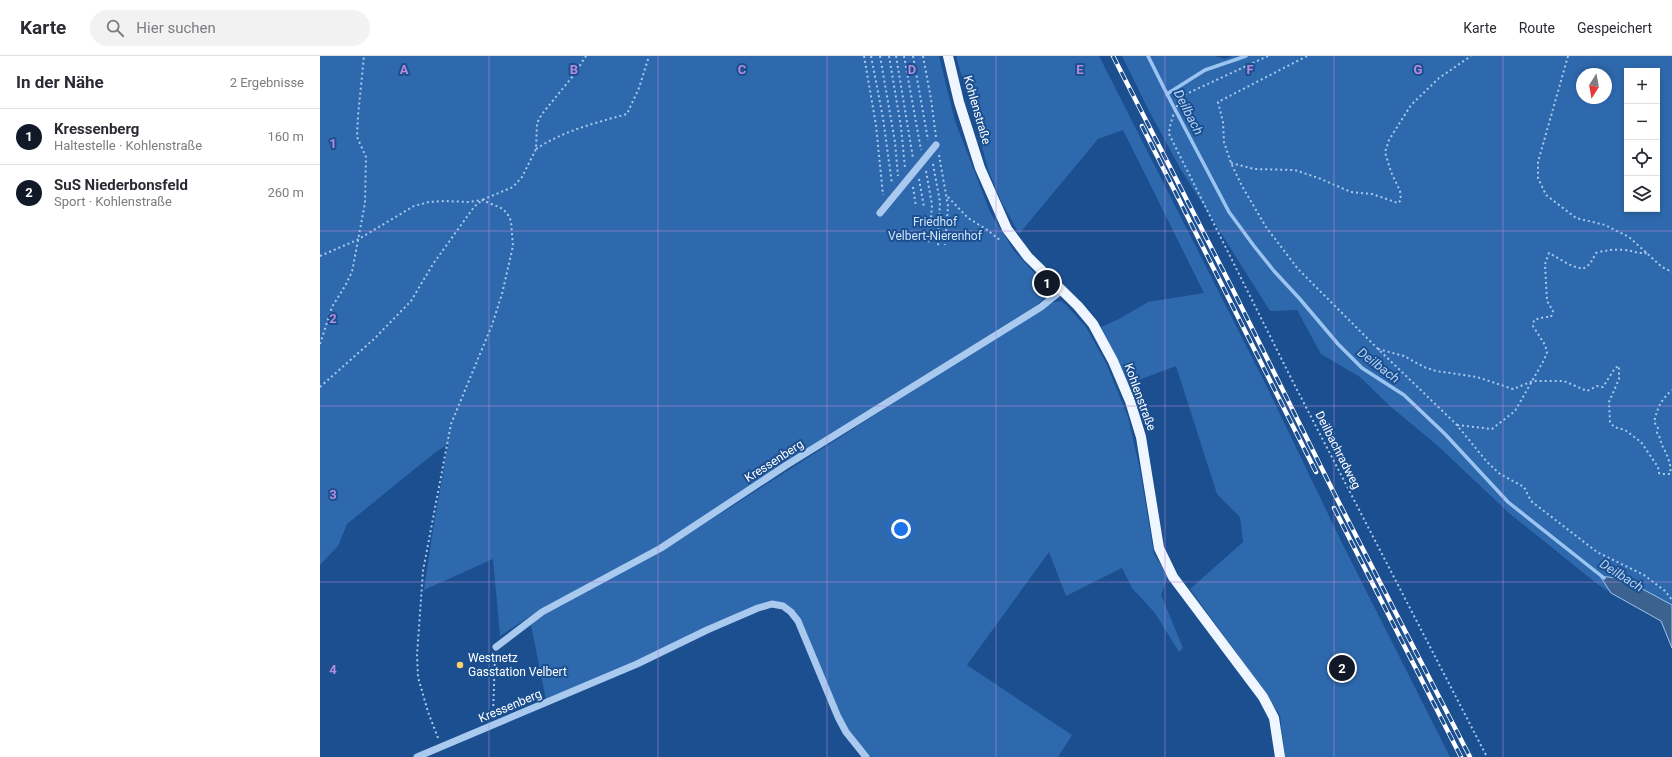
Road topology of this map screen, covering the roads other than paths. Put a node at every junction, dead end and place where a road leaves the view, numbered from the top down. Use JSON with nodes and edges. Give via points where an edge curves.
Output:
{"nodes":[{"id":1,"x":948,"y":56,"type":"edge"},
{"id":2,"x":936,"y":145,"type":"dead end"},
{"id":3,"x":882,"y":210,"type":"road end"},
{"id":4,"x":1062,"y":290,"type":"junction"},
{"id":5,"x":496,"y":647,"type":"road end"},
{"id":6,"x":417,"y":757,"type":"edge"},
{"id":7,"x":866,"y":757,"type":"edge"},
{"id":8,"x":1280,"y":757,"type":"edge"}],
"edges":[{"from":1,"to":4,"type":"main road","name":"Kohlenstraße","via":[[959,102],[980,168],[1004,222],[1028,257]]},
{"from":2,"to":3,"type":"street"},
{"from":4,"to":5,"type":"street","name":"Kressenberg","via":[[1041,307],[785,466],[661,548],[542,612]]},
{"from":4,"to":8,"type":"main road","name":"Kohlenstraße","via":[[1093,324],[1113,361],[1130,401],[1141,437],[1159,548],[1173,576],[1263,697],[1274,718]]},
{"from":6,"to":7,"type":"street","name":"Kressenberg","via":[[637,664],[741,615],[772,604],[783,606],[798,621],[838,717]]}]}
